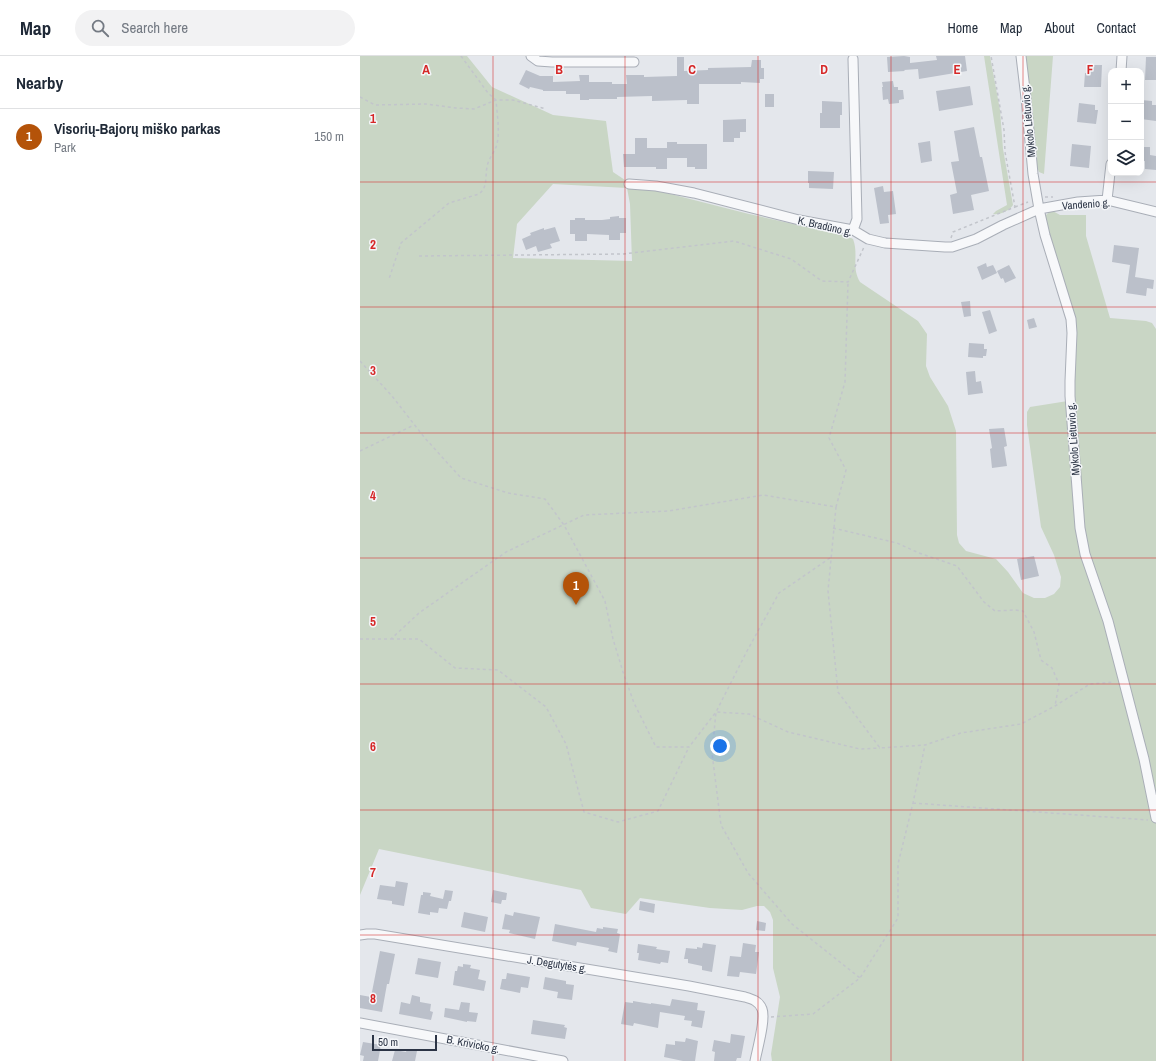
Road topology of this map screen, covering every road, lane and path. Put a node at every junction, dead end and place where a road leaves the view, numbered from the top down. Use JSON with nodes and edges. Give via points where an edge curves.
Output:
{"nodes":[{"id":1,"x":461,"y":56,"type":"edge"},
{"id":2,"x":531,"y":56,"type":"edge"},
{"id":3,"x":991,"y":56,"type":"edge"},
{"id":4,"x":1021,"y":56,"type":"edge"},
{"id":5,"x":1122,"y":56,"type":"edge"},
{"id":6,"x":853,"y":59,"type":"dead end"},
{"id":7,"x":634,"y":62,"type":"dead end"},
{"id":8,"x":1121,"y":68,"type":"edge"},
{"id":9,"x":360,"y":98,"type":"edge"},
{"id":10,"x":496,"y":100,"type":"junction"},
{"id":11,"x":546,"y":109,"type":"dead end"},
{"id":12,"x":1110,"y":176,"type":"edge"},
{"id":13,"x":629,"y":184,"type":"dead end"},
{"id":14,"x":1107,"y":200,"type":"junction"},
{"id":15,"x":1039,"y":209,"type":"junction"},
{"id":16,"x":1156,"y":212,"type":"edge"},
{"id":17,"x":853,"y":230,"type":"junction"},
{"id":18,"x":953,"y":232,"type":"dead end"},
{"id":19,"x":868,"y":239,"type":"junction"},
{"id":20,"x":420,"y":256,"type":"dead end"},
{"id":21,"x":389,"y":279,"type":"dead end"},
{"id":22,"x":848,"y":282,"type":"junction"},
{"id":23,"x":360,"y":361,"type":"edge"},
{"id":24,"x":415,"y":425,"type":"junction"},
{"id":25,"x":360,"y":451,"type":"edge"},
{"id":26,"x":836,"y":507,"type":"junction"},
{"id":27,"x":564,"y":525,"type":"junction"},
{"id":28,"x":834,"y":528,"type":"junction"},
{"id":29,"x":831,"y":557,"type":"junction"},
{"id":30,"x":391,"y":639,"type":"junction"},
{"id":31,"x":360,"y":640,"type":"edge"},
{"id":32,"x":1124,"y":681,"type":"junction"},
{"id":33,"x":1054,"y":706,"type":"junction"},
{"id":34,"x":716,"y":712,"type":"junction"},
{"id":35,"x":925,"y":745,"type":"junction"},
{"id":36,"x":689,"y":746,"type":"junction"},
{"id":37,"x":880,"y":748,"type":"junction"},
{"id":38,"x":913,"y":803,"type":"junction"},
{"id":39,"x":1152,"y":819,"type":"edge"},
{"id":40,"x":360,"y":935,"type":"edge"},
{"id":41,"x":860,"y":978,"type":"junction"},
{"id":42,"x":763,"y":1017,"type":"junction"},
{"id":43,"x":360,"y":1023,"type":"edge"},
{"id":44,"x":563,"y":1061,"type":"edge"},
{"id":45,"x":755,"y":1061,"type":"edge"}],
"edges":[{"from":1,"to":10,"type":"path"},
{"from":2,"to":7,"type":"street","via":[[552,62]]},
{"from":3,"to":18,"type":"path","via":[[1015,207]]},
{"from":4,"to":15,"type":"street","name":"Mykolo Lietuvio g."},
{"from":5,"to":8,"type":"street"},
{"from":6,"to":17,"type":"street","via":[[856,219]]},
{"from":9,"to":10,"type":"path","via":[[375,105],[426,104],[474,109]]},
{"from":10,"to":11,"type":"path","via":[[513,100]]},
{"from":10,"to":21,"type":"path","via":[[498,132],[487,167],[485,186],[479,194],[449,203],[401,243]]},
{"from":12,"to":14,"type":"street"},
{"from":13,"to":17,"type":"street","name":"K. Bradūno g.","via":[[694,193],[799,220]]},
{"from":14,"to":15,"type":"street","name":"Vandenio g."},
{"from":14,"to":16,"type":"street","name":"Vandenio g."},
{"from":15,"to":19,"type":"street","name":"K. Bradūno g.","via":[[976,239],[952,247],[885,243]]},
{"from":15,"to":32,"type":"street","name":"Mykolo Lietuvio g.","via":[[1071,318],[1070,396],[1080,528],[1085,554],[1108,621]]},
{"from":17,"to":19,"type":"street","name":"K. Bradūno g."},
{"from":19,"to":22,"type":"path"},
{"from":20,"to":22,"type":"path","via":[[623,254],[734,241],[792,259],[822,281]]},
{"from":22,"to":26,"type":"path","via":[[845,382],[829,438],[846,470]]},
{"from":23,"to":24,"type":"path"},
{"from":24,"to":25,"type":"path"},
{"from":24,"to":27,"type":"path","via":[[461,478],[508,493],[545,499]]},
{"from":26,"to":27,"type":"path","via":[[763,495],[668,511],[584,515]]},
{"from":26,"to":28,"type":"path"},
{"from":27,"to":30,"type":"path","via":[[506,552],[419,613]]},
{"from":27,"to":36,"type":"path","via":[[605,602],[623,672],[634,703],[656,747]]},
{"from":28,"to":29,"type":"path"},
{"from":28,"to":33,"type":"path","via":[[897,543],[956,566],[984,602],[995,611],[1023,611],[1034,632],[1041,660],[1052,668],[1059,684]]},
{"from":29,"to":34,"type":"path","via":[[779,593]]},
{"from":29,"to":37,"type":"path","via":[[828,592],[838,692]]},
{"from":30,"to":31,"type":"path"},
{"from":30,"to":36,"type":"path","via":[[419,639],[455,668],[498,670],[546,707],[566,744],[584,812],[618,822],[658,811]]},
{"from":32,"to":33,"type":"path","via":[[1090,684]]},
{"from":32,"to":39,"type":"street","name":"Mykolo Lietuvio g.","via":[[1144,759]]},
{"from":33,"to":35,"type":"path","via":[[1021,724],[961,733]]},
{"from":34,"to":36,"type":"path"},
{"from":34,"to":37,"type":"path","via":[[749,714],[788,732],[860,749]]},
{"from":34,"to":41,"type":"path","via":[[712,753],[722,825],[748,874],[792,924]]},
{"from":35,"to":37,"type":"path"},
{"from":35,"to":38,"type":"path"},
{"from":38,"to":39,"type":"path"},
{"from":38,"to":41,"type":"path","via":[[898,864],[898,918]]},
{"from":40,"to":42,"type":"street","name":"J. Degutytės g.","via":[[375,934],[745,997],[759,1004]]},
{"from":41,"to":42,"type":"path","via":[[813,1014]]},
{"from":42,"to":45,"type":"street"},
{"from":43,"to":44,"type":"street","name":"B. Krivicko g."}]}
